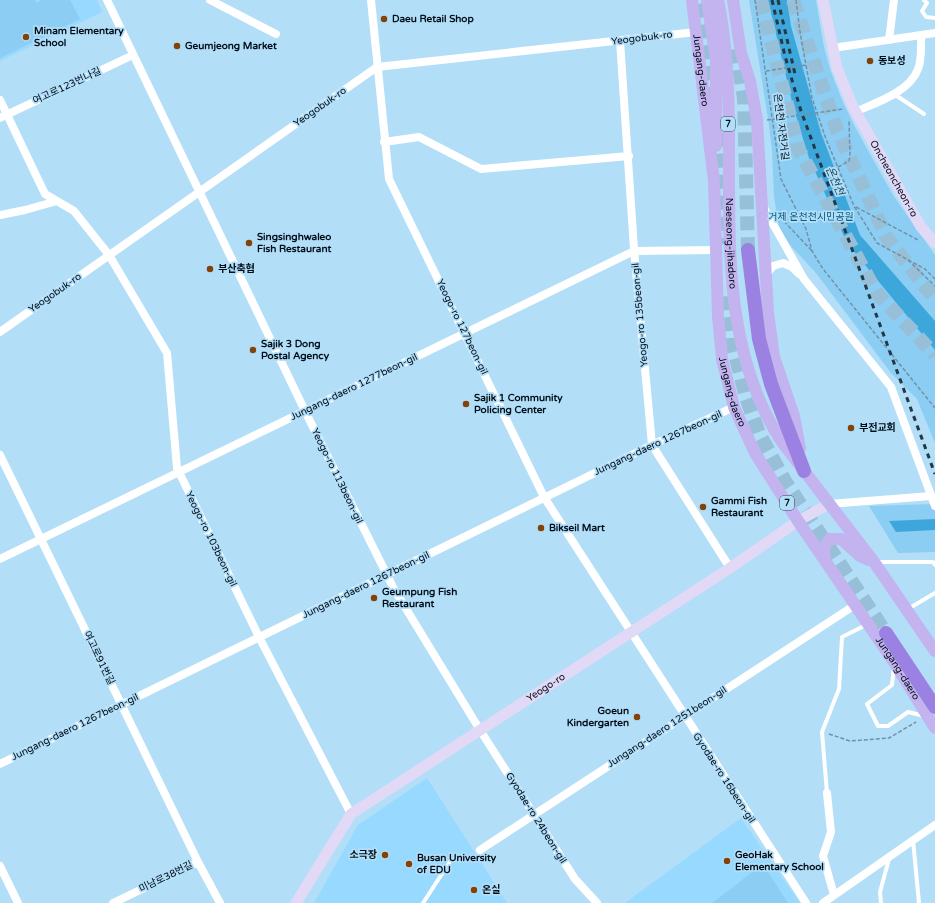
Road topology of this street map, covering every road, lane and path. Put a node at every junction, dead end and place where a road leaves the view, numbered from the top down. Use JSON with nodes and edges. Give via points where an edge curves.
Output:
{"nodes":[{"id":1,"x":107,"y":0,"type":"edge"},
{"id":2,"x":210,"y":0,"type":"edge"},
{"id":3,"x":371,"y":0,"type":"edge"},
{"id":4,"x":692,"y":0,"type":"edge"},
{"id":5,"x":707,"y":0,"type":"edge"},
{"id":6,"x":718,"y":0,"type":"edge"},
{"id":7,"x":733,"y":0,"type":"edge"},
{"id":8,"x":755,"y":0,"type":"edge"},
{"id":9,"x":796,"y":0,"type":"edge"},
{"id":10,"x":823,"y":0,"type":"edge"},
{"id":11,"x":894,"y":0,"type":"edge"},
{"id":12,"x":924,"y":0,"type":"edge"},
{"id":13,"x":935,"y":18,"type":"edge"},
{"id":14,"x":696,"y":32,"type":"junction"},
{"id":15,"x":935,"y":33,"type":"edge"},
{"id":16,"x":276,"y":34,"type":"dead end"},
{"id":17,"x":921,"y":35,"type":"junction"},
{"id":18,"x":889,"y":40,"type":"junction"},
{"id":19,"x":620,"y":41,"type":"junction"},
{"id":20,"x":833,"y":48,"type":"junction"},
{"id":21,"x":133,"y":55,"type":"junction"},
{"id":22,"x":806,"y":64,"type":"junction"},
{"id":23,"x":377,"y":68,"type":"junction"},
{"id":24,"x":766,"y":71,"type":"junction"},
{"id":25,"x":894,"y":94,"type":"junction"},
{"id":26,"x":0,"y":100,"type":"edge"},
{"id":27,"x":850,"y":110,"type":"junction"},
{"id":28,"x":924,"y":114,"type":"dead end"},
{"id":29,"x":4,"y":116,"type":"edge"},
{"id":30,"x":771,"y":120,"type":"dead end"},
{"id":31,"x":384,"y":142,"type":"junction"},
{"id":32,"x":629,"y":156,"type":"junction"},
{"id":33,"x":838,"y":166,"type":"junction"},
{"id":34,"x":714,"y":181,"type":"junction"},
{"id":35,"x":199,"y":192,"type":"junction"},
{"id":36,"x":57,"y":201,"type":"junction"},
{"id":37,"x":761,"y":203,"type":"junction"},
{"id":38,"x":854,"y":206,"type":"junction"},
{"id":39,"x":777,"y":214,"type":"dead end"},
{"id":40,"x":0,"y":215,"type":"edge"},
{"id":41,"x":933,"y":240,"type":"edge"},
{"id":42,"x":717,"y":250,"type":"junction"},
{"id":43,"x":748,"y":250,"type":"tunnel mouth"},
{"id":44,"x":634,"y":251,"type":"junction"},
{"id":45,"x":812,"y":251,"type":"junction"},
{"id":46,"x":109,"y":255,"type":"junction"},
{"id":47,"x":905,"y":258,"type":"junction"},
{"id":48,"x":766,"y":275,"type":"junction"},
{"id":49,"x":804,"y":279,"type":"junction"},
{"id":50,"x":935,"y":279,"type":"edge"},
{"id":51,"x":935,"y":286,"type":"edge"},
{"id":52,"x":0,"y":332,"type":"edge"},
{"id":53,"x":465,"y":334,"type":"junction"},
{"id":54,"x":734,"y":407,"type":"junction"},
{"id":55,"x":935,"y":408,"type":"edge"},
{"id":56,"x":305,"y":411,"type":"junction"},
{"id":57,"x":652,"y":444,"type":"junction"},
{"id":58,"x":0,"y":455,"type":"edge"},
{"id":59,"x":804,"y":471,"type":"junction"},
{"id":60,"x":179,"y":472,"type":"junction"},
{"id":61,"x":931,"y":496,"type":"junction"},
{"id":62,"x":544,"y":497,"type":"junction"},
{"id":63,"x":829,"y":504,"type":"junction"},
{"id":64,"x":935,"y":506,"type":"edge"},
{"id":65,"x":798,"y":521,"type":"junction"},
{"id":66,"x":41,"y":539,"type":"junction"},
{"id":67,"x":0,"y":559,"type":"edge"},
{"id":68,"x":824,"y":560,"type":"junction"},
{"id":69,"x":874,"y":562,"type":"junction"},
{"id":70,"x":935,"y":565,"type":"edge"},
{"id":71,"x":730,"y":568,"type":"junction"},
{"id":72,"x":386,"y":575,"type":"junction"},
{"id":73,"x":935,"y":593,"type":"edge"},
{"id":74,"x":855,"y":605,"type":"junction"},
{"id":75,"x":907,"y":609,"type":"junction"},
{"id":76,"x":868,"y":624,"type":"junction"},
{"id":77,"x":632,"y":631,"type":"junction"},
{"id":78,"x":886,"y":633,"type":"tunnel mouth"},
{"id":79,"x":259,"y":637,"type":"junction"},
{"id":80,"x":935,"y":651,"type":"edge"},
{"id":81,"x":894,"y":662,"type":"junction"},
{"id":82,"x":121,"y":704,"type":"junction"},
{"id":83,"x":931,"y":712,"type":"edge"},
{"id":84,"x":684,"y":716,"type":"junction"},
{"id":85,"x":935,"y":728,"type":"edge"},
{"id":86,"x":480,"y":730,"type":"junction"},
{"id":87,"x":822,"y":732,"type":"junction"},
{"id":88,"x":0,"y":764,"type":"edge"},
{"id":89,"x":827,"y":793,"type":"joint"},
{"id":90,"x":350,"y":814,"type":"junction"},
{"id":91,"x":534,"y":814,"type":"junction"},
{"id":92,"x":935,"y":824,"type":"edge"},
{"id":93,"x":912,"y":840,"type":"junction"},
{"id":94,"x":480,"y":850,"type":"dead end"},
{"id":95,"x":890,"y":856,"type":"junction"},
{"id":96,"x":451,"y":860,"type":"dead end"},
{"id":97,"x":198,"y":862,"type":"junction"},
{"id":98,"x":0,"y":866,"type":"edge"},
{"id":99,"x":834,"y":895,"type":"junction"},
{"id":100,"x":18,"y":903,"type":"edge"},
{"id":101,"x":113,"y":903,"type":"edge"},
{"id":102,"x":220,"y":903,"type":"edge"},
{"id":103,"x":296,"y":903,"type":"edge"},
{"id":104,"x":423,"y":903,"type":"edge"},
{"id":105,"x":597,"y":903,"type":"edge"},
{"id":106,"x":806,"y":903,"type":"edge"},
{"id":107,"x":823,"y":903,"type":"edge"},
{"id":108,"x":881,"y":903,"type":"edge"},
{"id":109,"x":919,"y":903,"type":"edge"}],
"edges":[{"from":1,"to":21,"type":"street","name":"Yeogo-ro 113beon-gil"},
{"from":2,"to":16,"type":"street"},
{"from":3,"to":23,"type":"street","name":"Yeogo-ro 127beon-gil"},
{"from":4,"to":14,"type":"main road","name":"Jungang-daero"},
{"from":5,"to":34,"type":"main road","number":"7","via":[[716,60]]},
{"from":6,"to":59,"type":"main road","name":"Naeseong-jihadoro","number":"7","via":[[727,54],[730,249],[740,334],[754,389],[769,422]]},
{"from":7,"to":37,"type":"main road","via":[[741,53],[750,81],[757,120]]},
{"from":8,"to":24,"type":"path","name":"온천천 자전거길"},
{"from":9,"to":22,"type":"path"},
{"from":10,"to":20,"type":"main road","name":"Oncheoncheon-ro"},
{"from":11,"to":18,"type":"street"},
{"from":12,"to":13,"type":"lane","via":[[927,3],[922,11],[926,17]]},
{"from":14,"to":19,"type":"street","name":"Yeogobuk-ro"},
{"from":14,"to":34,"type":"main road","name":"Jungang-daero"},
{"from":15,"to":17,"type":"street"},
{"from":17,"to":18,"type":"street"},
{"from":17,"to":25,"type":"street","via":[[919,68],[913,79]]},
{"from":18,"to":20,"type":"street"},
{"from":19,"to":23,"type":"street","name":"Yeogobuk-ro"},
{"from":19,"to":32,"type":"street","name":"Yeogo-ro 135beon-gil"},
{"from":20,"to":27,"type":"main road","name":"Oncheoncheon-ro"},
{"from":21,"to":29,"type":"street","name":"여고로123번나길"},
{"from":21,"to":35,"type":"street","name":"Yeogo-ro 113beon-gil"},
{"from":22,"to":24,"type":"path"},
{"from":22,"to":33,"type":"path","via":[[812,98]]},
{"from":23,"to":31,"type":"street","name":"Yeogo-ro 127beon-gil"},
{"from":23,"to":35,"type":"street","name":"Yeogobuk-ro"},
{"from":24,"to":45,"type":"path","name":"온천천 자전거길","via":[[781,179],[806,229]]},
{"from":25,"to":27,"type":"street"},
{"from":25,"to":28,"type":"lane"},
{"from":26,"to":29,"type":"street","name":"Yeogo-ro 103beon-gil"},
{"from":27,"to":30,"type":"path"},
{"from":27,"to":33,"type":"path","via":[[849,161]]},
{"from":27,"to":41,"type":"main road","name":"Oncheoncheon-ro","via":[[921,226]]},
{"from":29,"to":36,"type":"street","name":"Yeogo-ro 103beon-gil","via":[[45,194]]},
{"from":31,"to":32,"type":"street","via":[[419,137],[481,169]]},
{"from":31,"to":53,"type":"street","name":"Yeogo-ro 127beon-gil","via":[[389,179]]},
{"from":32,"to":44,"type":"street","name":"Yeogo-ro 135beon-gil"},
{"from":33,"to":38,"type":"path"},
{"from":34,"to":42,"type":"main road","name":"Jungang-daero"},
{"from":35,"to":46,"type":"street","name":"Yeogobuk-ro"},
{"from":35,"to":56,"type":"street","name":"Yeogo-ro 113beon-gil"},
{"from":36,"to":40,"type":"street"},
{"from":36,"to":46,"type":"street","name":"Yeogo-ro 103beon-gil","via":[[74,211]]},
{"from":37,"to":48,"type":"main road"},
{"from":37,"to":49,"type":"street"},
{"from":38,"to":41,"type":"path","via":[[914,239]]},
{"from":38,"to":47,"type":"path","via":[[877,243]]},
{"from":39,"to":45,"type":"path","name":"온천천 자전거길"},
{"from":42,"to":44,"type":"street","name":"Jungang-daero 1277beon-gil"},
{"from":42,"to":54,"type":"main road","name":"Jungang-daero","number":"7","via":[[718,316],[722,359]]},
{"from":43,"to":59,"type":"highway","via":[[759,339],[771,384]]},
{"from":44,"to":53,"type":"street","name":"Jungang-daero 1277beon-gil"},
{"from":44,"to":57,"type":"street","name":"Yeogo-ro 135beon-gil"},
{"from":45,"to":55,"type":"path","name":"온천천 자전거길","via":[[823,269]]},
{"from":46,"to":52,"type":"street","name":"Yeogobuk-ro"},
{"from":46,"to":60,"type":"street","name":"Yeogo-ro 103beon-gil","via":[[167,353]]},
{"from":47,"to":50,"type":"path","via":[[926,269]]},
{"from":47,"to":51,"type":"path"},
{"from":48,"to":49,"type":"street","via":[[773,266],[783,263],[792,267]]},
{"from":48,"to":59,"type":"main road","via":[[774,357],[794,416]]},
{"from":49,"to":61,"type":"street","via":[[891,387]]},
{"from":53,"to":56,"type":"street","name":"Jungang-daero 1277beon-gil"},
{"from":53,"to":62,"type":"street","name":"Yeogo-ro 127beon-gil"},
{"from":54,"to":57,"type":"street","name":"Jungang-daero 1267beon-gil"},
{"from":54,"to":65,"type":"main road","name":"Jungang-daero","number":"7","via":[[755,453]]},
{"from":56,"to":60,"type":"street","name":"Jungang-daero 1277beon-gil"},
{"from":56,"to":72,"type":"street","name":"Yeogo-ro 113beon-gil"},
{"from":57,"to":62,"type":"street","name":"Jungang-daero 1267beon-gil"},
{"from":57,"to":71,"type":"street","name":"Yeogo-ro 135beon-gil"},
{"from":58,"to":66,"type":"street","name":"여고로91번길"},
{"from":59,"to":63,"type":"main road","number":"7"},
{"from":60,"to":66,"type":"street","name":"Jungang-daero 1277beon-gil"},
{"from":60,"to":79,"type":"street","name":"Yeogo-ro 103beon-gil"},
{"from":61,"to":63,"type":"street"},
{"from":61,"to":64,"type":"street"},
{"from":62,"to":72,"type":"street","name":"Jungang-daero 1267beon-gil"},
{"from":62,"to":77,"type":"street","name":"Yeogo-ro 127beon-gil"},
{"from":63,"to":65,"type":"main road","name":"Yeogo-ro"},
{"from":63,"to":69,"type":"main road","number":"7"},
{"from":65,"to":68,"type":"main road","name":"Jungang-daero","number":"7"},
{"from":65,"to":71,"type":"main road","name":"Yeogo-ro"},
{"from":66,"to":67,"type":"street","name":"Jungang-daero 1277beon-gil"},
{"from":66,"to":82,"type":"street","name":"여고로91번길"},
{"from":68,"to":69,"type":"main road","via":[[824,547],[830,539],[841,539],[860,556]]},
{"from":68,"to":74,"type":"main road","name":"Jungang-daero","number":"7"},
{"from":69,"to":70,"type":"lane","via":[[932,562]]},
{"from":69,"to":75,"type":"main road","number":"7"},
{"from":71,"to":77,"type":"main road","name":"Yeogo-ro"},
{"from":72,"to":79,"type":"street","name":"Jungang-daero 1267beon-gil"},
{"from":72,"to":86,"type":"street","name":"Yeogo-ro 113beon-gil"},
{"from":73,"to":75,"type":"lane"},
{"from":74,"to":76,"type":"main road","name":"Jungang-daero","number":"7"},
{"from":74,"to":84,"type":"street","name":"Jungang-daero 1251beon-gil"},
{"from":75,"to":80,"type":"main road","number":"7"},
{"from":76,"to":81,"type":"main road","name":"Jungang-daero","number":"7"},
{"from":76,"to":87,"type":"lane","via":[[842,637],[839,690]]},
{"from":77,"to":84,"type":"street","name":"Gyodae-ro 16beon-gil"},
{"from":77,"to":86,"type":"main road","name":"Yeogo-ro"},
{"from":78,"to":83,"type":"highway"},
{"from":79,"to":82,"type":"street","name":"Jungang-daero 1267beon-gil"},
{"from":79,"to":90,"type":"street","name":"Yeogo-ro 103beon-gil"},
{"from":81,"to":83,"type":"main road","name":"Jungang-daero","number":"7"},
{"from":81,"to":83,"type":"lane","via":[[892,685],[867,704],[878,726],[888,726],[908,712]]},
{"from":82,"to":88,"type":"street","name":"Jungang-daero 1267beon-gil"},
{"from":82,"to":97,"type":"street","name":"여고로91번길"},
{"from":83,"to":85,"type":"main road","name":"Jungang-daero","number":"7"},
{"from":83,"to":87,"type":"path","via":[[889,738],[850,741]]},
{"from":84,"to":91,"type":"street","name":"Jungang-daero 1251beon-gil"},
{"from":84,"to":106,"type":"street","name":"Gyodae-ro 16beon-gil"},
{"from":86,"to":90,"type":"main road","name":"Yeogo-ro"},
{"from":86,"to":91,"type":"street","name":"Gyodae-ro 24beon-gil"},
{"from":87,"to":89,"type":"lane"},
{"from":89,"to":99,"type":"street","via":[[831,832],[823,856]]},
{"from":90,"to":103,"type":"main road","name":"Yeogo-ro"},
{"from":91,"to":94,"type":"street","name":"Jungang-daero 1251beon-gil"},
{"from":91,"to":105,"type":"street","name":"Gyodae-ro 24beon-gil","via":[[575,879]]},
{"from":92,"to":93,"type":"street"},
{"from":93,"to":95,"type":"street"},
{"from":93,"to":109,"type":"lane"},
{"from":95,"to":99,"type":"street"},
{"from":95,"to":108,"type":"lane","via":[[880,892]]},
{"from":96,"to":104,"type":"lane"},
{"from":97,"to":101,"type":"street","name":"미남로38번길"},
{"from":97,"to":102,"type":"street","name":"여고로91번길"},
{"from":98,"to":100,"type":"street"},
{"from":99,"to":107,"type":"street"}]}
